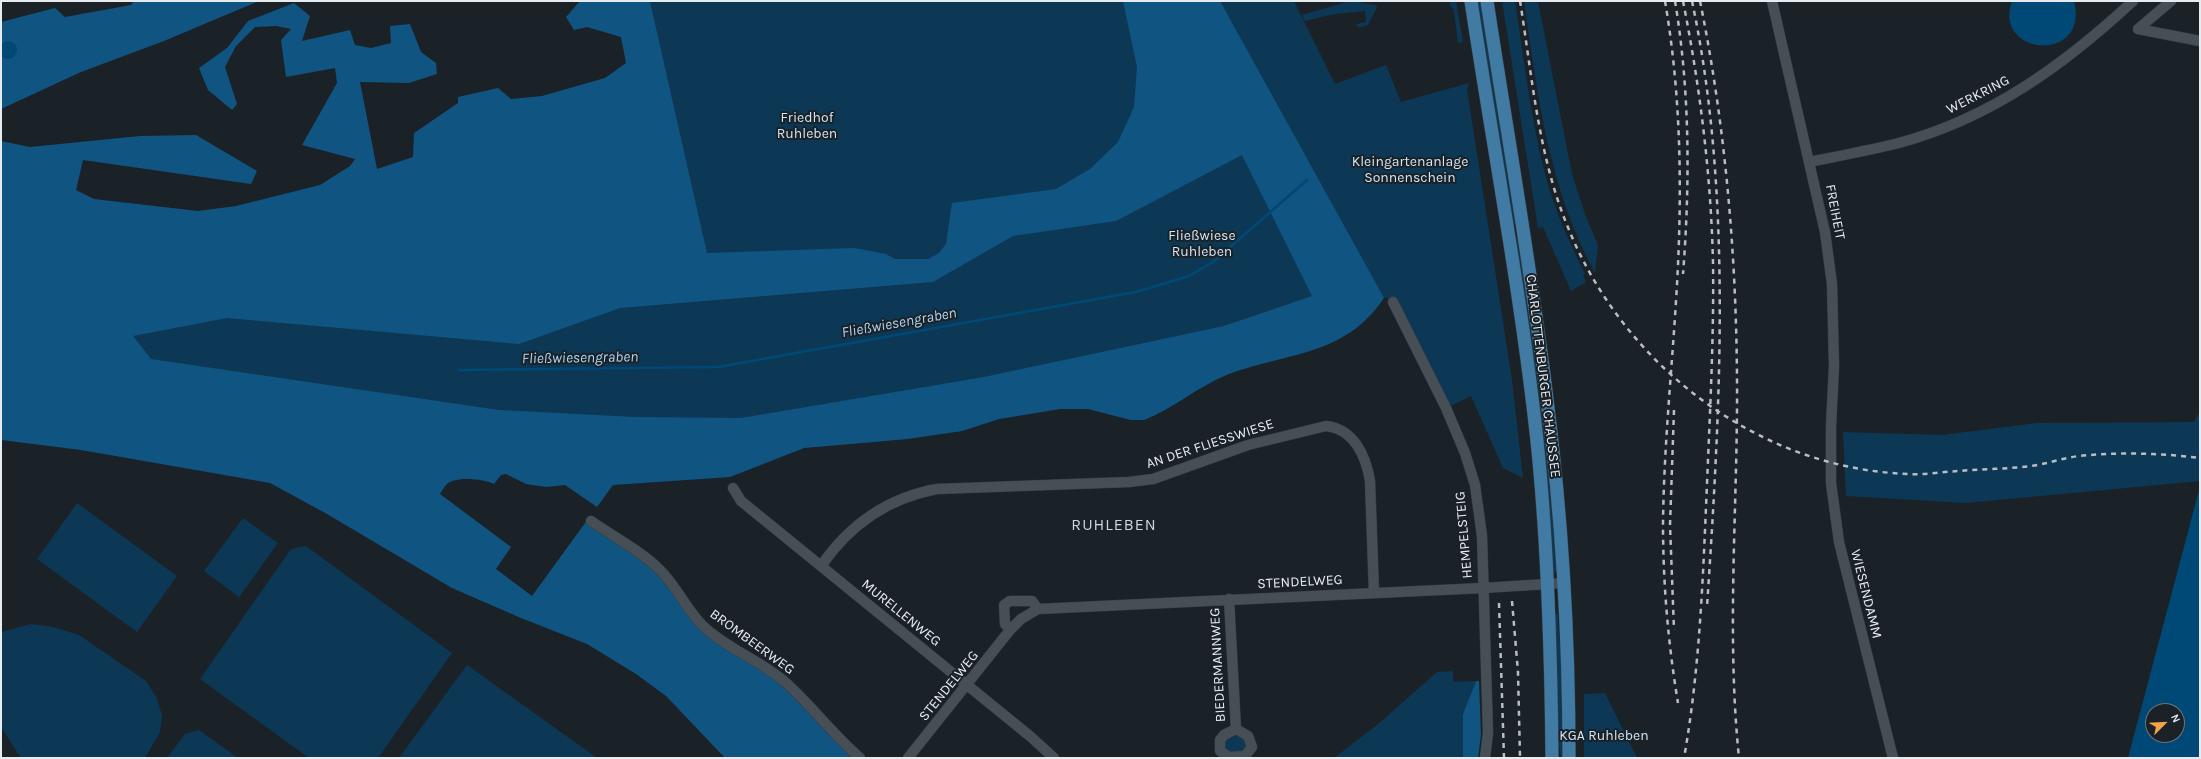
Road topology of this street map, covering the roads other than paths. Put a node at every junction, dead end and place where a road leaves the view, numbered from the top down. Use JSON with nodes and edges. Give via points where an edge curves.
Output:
{"nodes":[{"id":1,"x":1471,"y":1,"type":"edge"},
{"id":2,"x":1486,"y":1,"type":"edge"},
{"id":3,"x":1772,"y":1,"type":"edge"},
{"id":4,"x":2133,"y":1,"type":"edge"},
{"id":5,"x":2171,"y":1,"type":"edge"},
{"id":6,"x":2200,"y":41,"type":"edge"},
{"id":7,"x":1810,"y":162,"type":"junction"},
{"id":8,"x":1393,"y":302,"type":"dead end"},
{"id":9,"x":1831,"y":434,"type":"joint"},
{"id":10,"x":733,"y":488,"type":"dead end"},
{"id":11,"x":591,"y":521,"type":"dead end"},
{"id":12,"x":821,"y":566,"type":"junction"},
{"id":13,"x":1564,"y":583,"type":"junction"},
{"id":14,"x":1548,"y":584,"type":"junction"},
{"id":15,"x":1483,"y":588,"type":"junction"},
{"id":16,"x":1374,"y":593,"type":"junction"},
{"id":17,"x":1229,"y":599,"type":"junction"},
{"id":18,"x":1038,"y":609,"type":"junction"},
{"id":19,"x":1010,"y":630,"type":"junction"},
{"id":20,"x":968,"y":686,"type":"junction"},
{"id":21,"x":1236,"y":729,"type":"dead end"},
{"id":22,"x":860,"y":758,"type":"edge"},
{"id":23,"x":908,"y":758,"type":"edge"},
{"id":24,"x":1054,"y":758,"type":"edge"},
{"id":25,"x":1485,"y":758,"type":"edge"},
{"id":26,"x":1552,"y":758,"type":"edge"},
{"id":27,"x":1569,"y":758,"type":"edge"},
{"id":28,"x":1894,"y":758,"type":"edge"}],
"edges":[{"from":1,"to":14,"type":"main road","name":"CHARLOTTENBURGER CHAUSSEE","via":[[1532,402],[1543,503]]},
{"from":2,"to":13,"type":"main road","name":"CHARLOTTENBURGER CHAUSSEE","via":[[1547,398]]},
{"from":3,"to":7,"type":"street","name":"FREIHEIT"},
{"from":4,"to":7,"type":"street","name":"WERKRING","via":[[2064,62],[1990,107],[1932,132]]},
{"from":5,"to":6,"type":"street","via":[[2138,29]]},
{"from":7,"to":9,"type":"street","name":"FREIHEIT","via":[[1825,232],[1832,284],[1834,366]]},
{"from":8,"to":15,"type":"street","name":"HEMPELSTEIG","via":[[1446,408],[1470,467],[1480,517]]},
{"from":9,"to":28,"type":"street","name":"WIESENDAMM","via":[[1831,482],[1840,542]]},
{"from":10,"to":12,"type":"street","name":"MURELLENWEG","via":[[740,501]]},
{"from":11,"to":22,"type":"street","name":"BROMBEERWEG","via":[[660,570],[703,626],[786,683],[837,739]]},
{"from":12,"to":16,"type":"street","name":"AN DER FLIESSWIESE","via":[[841,540],[862,520],[887,504],[920,492],[943,488],[1153,479],[1248,445],[1326,426],[1338,429],[1351,438],[1366,463],[1370,481]]},
{"from":12,"to":20,"type":"street","name":"MURELLENWEG"},
{"from":13,"to":14,"type":"street","name":"STENDELWEG"},
{"from":13,"to":27,"type":"main road","name":"CHARLOTTENBURGER CHAUSSEE"},
{"from":14,"to":15,"type":"street","name":"STENDELWEG"},
{"from":14,"to":26,"type":"main road","name":"CHARLOTTENBURGER CHAUSSEE"},
{"from":15,"to":16,"type":"street","name":"STENDELWEG"},
{"from":15,"to":25,"type":"street","name":"HEMPELSTEIG","via":[[1487,718]]},
{"from":16,"to":17,"type":"street","name":"STENDELWEG"},
{"from":17,"to":18,"type":"street","name":"STENDELWEG"},
{"from":17,"to":21,"type":"street","name":"BIEDERMANNWEG"},
{"from":18,"to":19,"type":"street","name":"STENDELWEG","via":[[1021,619]]},
{"from":18,"to":19,"type":"street","name":"STENDELWEG","via":[[1032,601],[1010,601],[1004,605],[1005,624]]},
{"from":19,"to":20,"type":"street","name":"STENDELWEG"},
{"from":20,"to":23,"type":"street","name":"STENDELWEG"},
{"from":20,"to":24,"type":"street","name":"MURELLENWEG"}]}
